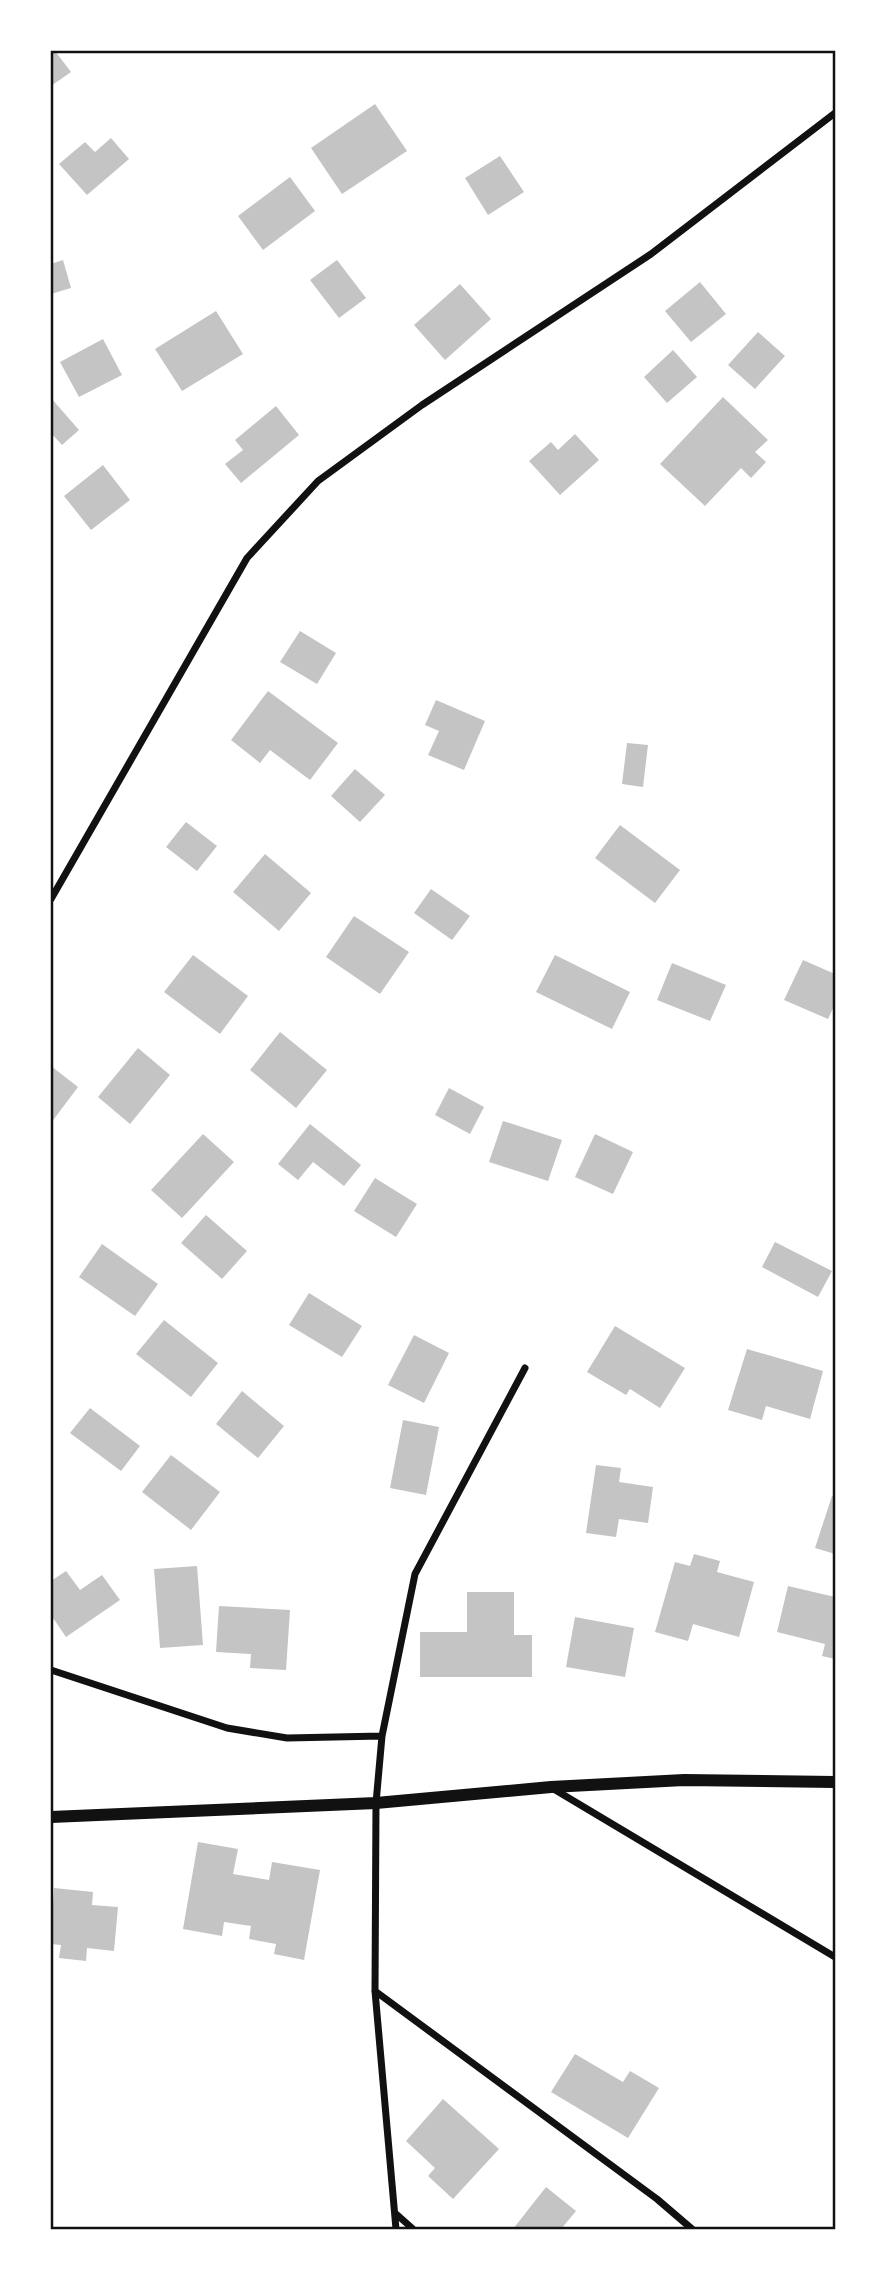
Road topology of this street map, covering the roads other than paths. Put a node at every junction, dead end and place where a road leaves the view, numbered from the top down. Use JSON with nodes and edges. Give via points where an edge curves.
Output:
{"nodes":[{"id":1,"x":835,"y":113,"type":"edge"},
{"id":2,"x":51,"y":900,"type":"edge"},
{"id":3,"x":525,"y":1368,"type":"dead end"},
{"id":4,"x":51,"y":1670,"type":"edge"},
{"id":5,"x":382,"y":1736,"type":"junction"},
{"id":6,"x":835,"y":1782,"type":"edge"},
{"id":7,"x":551,"y":1787,"type":"junction"},
{"id":8,"x":376,"y":1803,"type":"junction"},
{"id":9,"x":51,"y":1817,"type":"edge"},
{"id":10,"x":835,"y":1957,"type":"edge"},
{"id":11,"x":375,"y":1991,"type":"junction"},
{"id":12,"x":394,"y":2213,"type":"junction"},
{"id":13,"x":396,"y":2229,"type":"edge"},
{"id":14,"x":413,"y":2229,"type":"edge"},
{"id":15,"x":692,"y":2229,"type":"edge"}],
"edges":[{"from":1,"to":2,"type":"street","via":[[651,254],[422,405],[318,481],[247,558]]},
{"from":3,"to":5,"type":"street","via":[[415,1574]]},
{"from":4,"to":5,"type":"street","via":[[227,1728],[287,1738]]},
{"from":5,"to":8,"type":"street"},
{"from":6,"to":7,"type":"street","via":[[684,1780]]},
{"from":7,"to":8,"type":"street"},
{"from":7,"to":10,"type":"street"},
{"from":8,"to":9,"type":"street"},
{"from":8,"to":11,"type":"street"},
{"from":11,"to":12,"type":"street"},
{"from":11,"to":15,"type":"street"},
{"from":12,"to":13,"type":"street"},
{"from":12,"to":14,"type":"street"}]}
